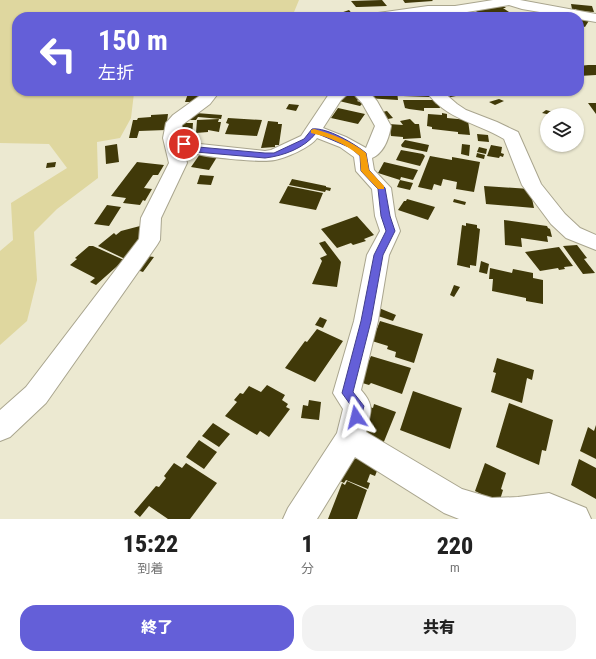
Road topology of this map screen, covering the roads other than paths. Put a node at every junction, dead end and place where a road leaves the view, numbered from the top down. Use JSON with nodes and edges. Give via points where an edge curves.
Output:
{"nodes":[{"id":1,"x":508,"y":0,"type":"edge"},
{"id":2,"x":414,"y":12,"type":"edge"},
{"id":3,"x":567,"y":12,"type":"edge"},
{"id":4,"x":584,"y":16,"type":"edge"},
{"id":5,"x":596,"y":18,"type":"edge"},
{"id":6,"x":209,"y":96,"type":"edge"},
{"id":7,"x":336,"y":96,"type":"edge"},
{"id":8,"x":364,"y":96,"type":"edge"},
{"id":9,"x":437,"y":96,"type":"edge"},
{"id":10,"x":314,"y":131,"type":"junction"},
{"id":11,"x":172,"y":138,"type":"junction"},
{"id":12,"x":364,"y":155,"type":"junction"},
{"id":13,"x":596,"y":243,"type":"edge"},
{"id":14,"x":0,"y":428,"type":"edge"},
{"id":15,"x":350,"y":438,"type":"junction"},
{"id":16,"x":299,"y":519,"type":"edge"},
{"id":17,"x":575,"y":519,"type":"edge"}],
"edges":[{"from":1,"to":2,"type":"street","via":[[454,10]]},
{"from":1,"to":3,"type":"street"},
{"from":4,"to":5,"type":"street"},
{"from":6,"to":11,"type":"street","via":[[174,123]]},
{"from":7,"to":10,"type":"street"},
{"from":8,"to":12,"type":"street","via":[[383,126],[373,151]]},
{"from":9,"to":13,"type":"street","via":[[452,110],[512,136],[532,184],[558,220],[573,232]]},
{"from":10,"to":11,"type":"street","via":[[307,140],[275,155],[265,156],[196,150]]},
{"from":10,"to":12,"type":"street","via":[[353,146]]},
{"from":11,"to":14,"type":"street","via":[[178,163],[151,218],[149,240],[36,395]]},
{"from":12,"to":15,"type":"street","via":[[365,171],[382,188],[385,216],[390,231],[378,255],[366,321],[347,393],[358,406]]},
{"from":15,"to":16,"type":"street"},
{"from":15,"to":17,"type":"street","via":[[455,502],[492,514],[549,509]]}]}
